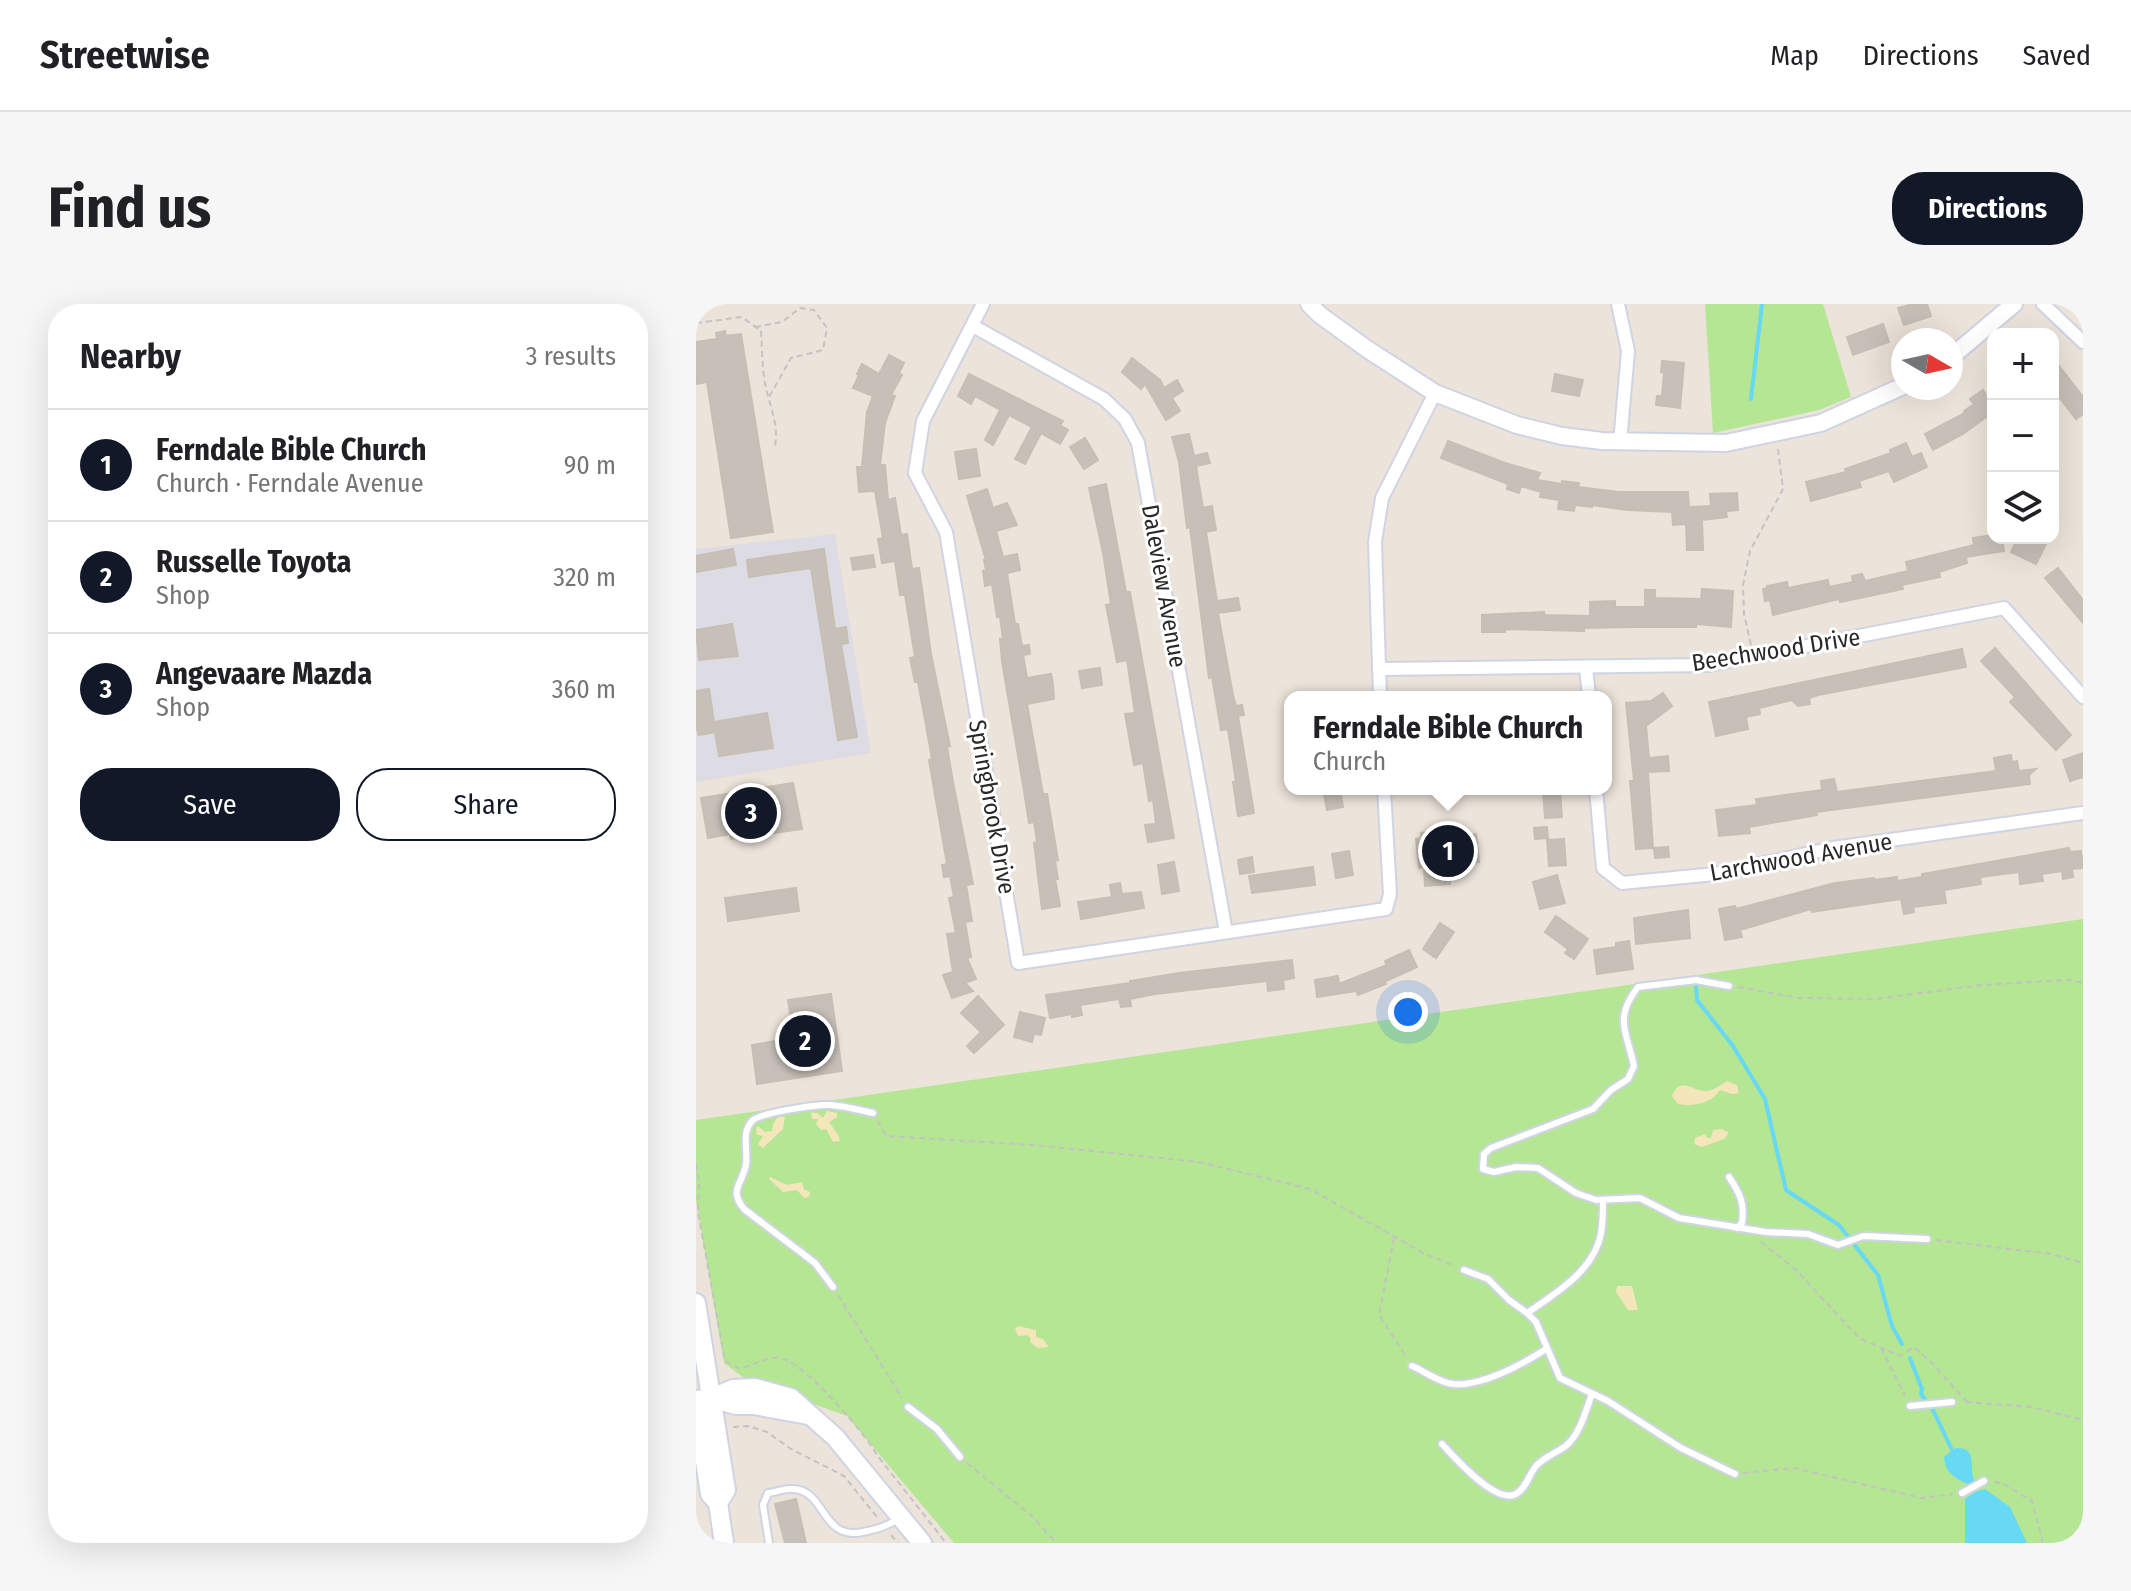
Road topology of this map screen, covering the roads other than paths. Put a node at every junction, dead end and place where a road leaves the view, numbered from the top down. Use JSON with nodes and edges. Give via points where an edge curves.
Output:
{"nodes":[{"id":1,"x":983,"y":304,"type":"edge"},
{"id":2,"x":1309,"y":304,"type":"edge"},
{"id":3,"x":1618,"y":304,"type":"edge"},
{"id":4,"x":2014,"y":304,"type":"edge"},
{"id":5,"x":2043,"y":304,"type":"edge"},
{"id":6,"x":973,"y":326,"type":"junction"},
{"id":7,"x":2083,"y":342,"type":"edge"},
{"id":8,"x":1963,"y":347,"type":"edge"},
{"id":9,"x":1891,"y":391,"type":"edge"},
{"id":10,"x":1435,"y":393,"type":"junction"},
{"id":11,"x":1620,"y":443,"type":"junction"},
{"id":12,"x":1586,"y":667,"type":"junction"},
{"id":13,"x":1379,"y":669,"type":"junction"},
{"id":14,"x":1380,"y":691,"type":"edge"},
{"id":15,"x":1588,"y":691,"type":"edge"},
{"id":16,"x":2083,"y":697,"type":"edge"},
{"id":17,"x":1384,"y":795,"type":"edge"},
{"id":18,"x":1597,"y":795,"type":"edge"},
{"id":19,"x":2083,"y":813,"type":"edge"},
{"id":20,"x":1226,"y":932,"type":"junction"},
{"id":21,"x":1729,"y":986,"type":"road end"},
{"id":22,"x":873,"y":1113,"type":"road end"},
{"id":23,"x":1729,"y":1177,"type":"dead end"},
{"id":24,"x":1603,"y":1201,"type":"junction"},
{"id":25,"x":1740,"y":1228,"type":"junction"},
{"id":26,"x":1927,"y":1239,"type":"road end"},
{"id":27,"x":1464,"y":1270,"type":"road end"},
{"id":28,"x":833,"y":1287,"type":"road end"},
{"id":29,"x":696,"y":1303,"type":"edge"},
{"id":30,"x":1527,"y":1313,"type":"junction"},
{"id":31,"x":1546,"y":1349,"type":"junction"},
{"id":32,"x":1412,"y":1366,"type":"road end"},
{"id":33,"x":1592,"y":1394,"type":"junction"},
{"id":34,"x":701,"y":1400,"type":"edge"},
{"id":35,"x":1952,"y":1402,"type":"dead end"},
{"id":36,"x":1913,"y":1406,"type":"road end"},
{"id":37,"x":908,"y":1407,"type":"road end"},
{"id":38,"x":1442,"y":1444,"type":"dead end"},
{"id":39,"x":960,"y":1457,"type":"road end"},
{"id":40,"x":1735,"y":1474,"type":"road end"},
{"id":41,"x":1984,"y":1481,"type":"road end"},
{"id":42,"x":1962,"y":1493,"type":"road end"},
{"id":43,"x":893,"y":1522,"type":"junction"},
{"id":44,"x":853,"y":1534,"type":"junction"},
{"id":45,"x":724,"y":1543,"type":"edge"},
{"id":46,"x":769,"y":1543,"type":"edge"},
{"id":47,"x":857,"y":1543,"type":"edge"},
{"id":48,"x":922,"y":1543,"type":"edge"}],
"edges":[{"from":1,"to":6,"type":"street","name":"Springbrook Drive"},
{"from":2,"to":10,"type":"street"},
{"from":3,"to":11,"type":"street","via":[[1628,351]]},
{"from":4,"to":8,"type":"street"},
{"from":5,"to":7,"type":"street"},
{"from":6,"to":20,"type":"street","name":"Daleview Avenue","via":[[1104,399],[1125,419],[1138,443]]},
{"from":6,"to":20,"type":"street","name":"Springbrook Drive","via":[[923,421],[915,473],[946,532],[1018,963]]},
{"from":9,"to":11,"type":"street","via":[[1821,423],[1726,443]]},
{"from":10,"to":11,"type":"street","via":[[1517,425]]},
{"from":10,"to":13,"type":"street","via":[[1382,498],[1375,542]]},
{"from":12,"to":13,"type":"street","name":"Beechwood Drive"},
{"from":12,"to":15,"type":"street"},
{"from":12,"to":16,"type":"street","name":"Beechwood Drive","via":[[1709,665],[2004,608]]},
{"from":13,"to":14,"type":"street"},
{"from":17,"to":20,"type":"street","name":"Springbrook Drive","via":[[1390,894],[1386,909]]},
{"from":18,"to":19,"type":"street","name":"Larchwood Avenue","via":[[1603,868],[1622,883],[1715,874],[1833,848]]},
{"from":21,"to":24,"type":"lane","via":[[1696,980],[1638,987],[1622,1023],[1634,1066],[1628,1079],[1579,1117],[1484,1154],[1483,1169],[1488,1171],[1538,1168],[1576,1193]]},
{"from":22,"to":28,"type":"lane","via":[[829,1105],[762,1114],[752,1121],[745,1138],[738,1201],[815,1263]]},
{"from":23,"to":25,"type":"lane","via":[[1743,1205]]},
{"from":24,"to":25,"type":"lane","via":[[1640,1198],[1679,1218]]},
{"from":24,"to":30,"type":"lane","via":[[1601,1236],[1590,1258],[1567,1286]]},
{"from":25,"to":26,"type":"lane","via":[[1808,1234],[1840,1245],[1863,1236]]},
{"from":27,"to":30,"type":"lane","via":[[1488,1279]]},
{"from":29,"to":34,"type":"main road"},
{"from":30,"to":31,"type":"lane"},
{"from":31,"to":32,"type":"lane","via":[[1482,1380],[1452,1384]]},
{"from":31,"to":33,"type":"lane","via":[[1560,1378]]},
{"from":33,"to":38,"type":"lane","via":[[1570,1442],[1539,1463],[1516,1494],[1507,1497],[1492,1491]]},
{"from":33,"to":40,"type":"lane"},
{"from":34,"to":43,"type":"main road","via":[[755,1388],[791,1398],[835,1437]]},
{"from":34,"to":45,"type":"main road","via":[[710,1494],[718,1503]]},
{"from":35,"to":36,"type":"lane"},
{"from":37,"to":39,"type":"lane","via":[[937,1429]]},
{"from":41,"to":42,"type":"lane"},
{"from":43,"to":44,"type":"lane"},
{"from":43,"to":48,"type":"main road"},
{"from":44,"to":46,"type":"lane","via":[[837,1530],[813,1498],[795,1488],[768,1493],[763,1505]]},
{"from":44,"to":47,"type":"lane"}]}
